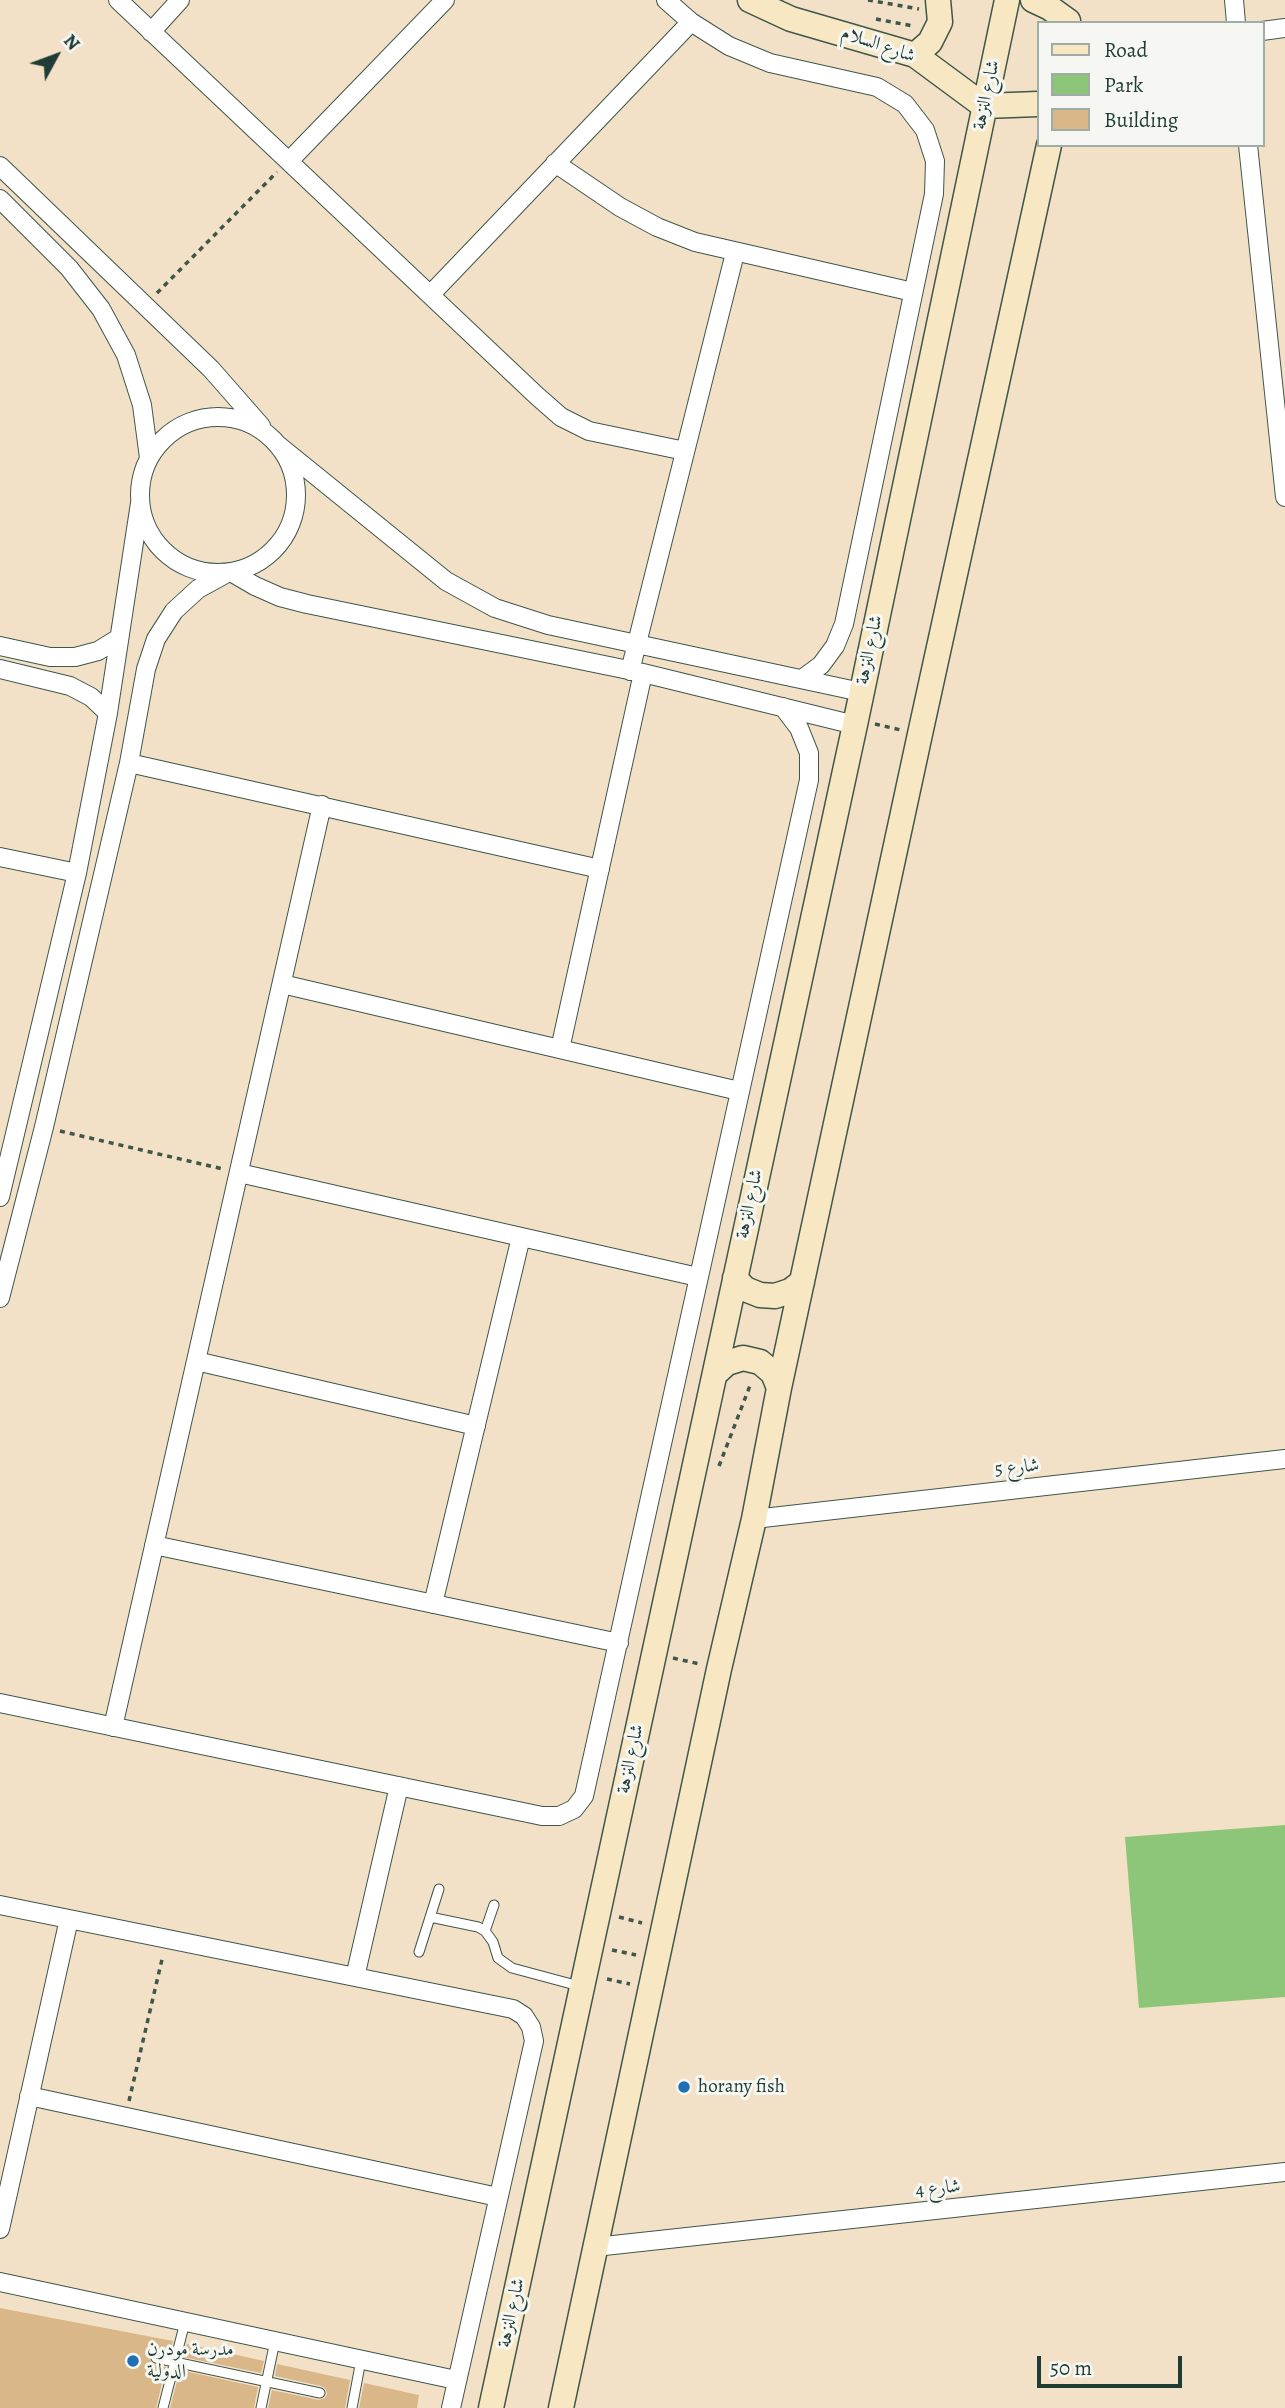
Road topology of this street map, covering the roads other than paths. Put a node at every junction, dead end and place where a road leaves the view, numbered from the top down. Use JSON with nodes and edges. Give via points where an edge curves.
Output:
{"nodes":[{"id":1,"x":118,"y":0,"type":"edge"},
{"id":2,"x":180,"y":0,"type":"edge"},
{"id":3,"x":444,"y":0,"type":"edge"},
{"id":4,"x":666,"y":0,"type":"edge"},
{"id":5,"x":750,"y":0,"type":"edge"},
{"id":6,"x":1007,"y":0,"type":"edge"},
{"id":7,"x":1032,"y":0,"type":"edge"},
{"id":8,"x":1234,"y":0,"type":"edge"},
{"id":9,"x":933,"y":7,"type":"edge"},
{"id":10,"x":1069,"y":15,"type":"edge"},
{"id":11,"x":1236,"y":21,"type":"edge"},
{"id":12,"x":691,"y":22,"type":"junction"},
{"id":13,"x":1285,"y":29,"type":"edge"},
{"id":14,"x":1264,"y":31,"type":"edge"},
{"id":15,"x":151,"y":32,"type":"junction"},
{"id":16,"x":915,"y":55,"type":"junction"},
{"id":17,"x":1036,"y":104,"type":"edge"},
{"id":18,"x":984,"y":106,"type":"junction"},
{"id":19,"x":1049,"y":147,"type":"edge"},
{"id":20,"x":1248,"y":147,"type":"edge"},
{"id":21,"x":289,"y":161,"type":"junction"},
{"id":22,"x":555,"y":163,"type":"junction"},
{"id":23,"x":0,"y":166,"type":"edge"},
{"id":24,"x":0,"y":199,"type":"edge"},
{"id":25,"x":735,"y":253,"type":"junction"},
{"id":26,"x":913,"y":292,"type":"junction"},
{"id":27,"x":430,"y":295,"type":"junction"},
{"id":28,"x":273,"y":439,"type":"junction"},
{"id":29,"x":685,"y":451,"type":"junction"},
{"id":30,"x":149,"y":457,"type":"junction"},
{"id":31,"x":1285,"y":496,"type":"edge"},
{"id":32,"x":140,"y":503,"type":"junction"},
{"id":33,"x":229,"y":573,"type":"junction"},
{"id":34,"x":119,"y":639,"type":"junction"},
{"id":35,"x":637,"y":644,"type":"junction"},
{"id":36,"x":0,"y":646,"type":"edge"},
{"id":37,"x":0,"y":669,"type":"edge"},
{"id":38,"x":637,"y":672,"type":"junction"},
{"id":39,"x":802,"y":679,"type":"junction"},
{"id":40,"x":862,"y":692,"type":"junction"},
{"id":41,"x":783,"y":707,"type":"junction"},
{"id":42,"x":108,"y":713,"type":"junction"},
{"id":43,"x":855,"y":722,"type":"junction"},
{"id":44,"x":129,"y":763,"type":"junction"},
{"id":45,"x":322,"y":806,"type":"junction"},
{"id":46,"x":0,"y":857,"type":"edge"},
{"id":47,"x":600,"y":869,"type":"junction"},
{"id":48,"x":77,"y":873,"type":"junction"},
{"id":49,"x":282,"y":984,"type":"junction"},
{"id":50,"x":560,"y":1049,"type":"junction"},
{"id":51,"x":739,"y":1091,"type":"junction"},
{"id":52,"x":4,"y":1163,"type":"edge"},
{"id":53,"x":239,"y":1173,"type":"junction"},
{"id":54,"x":0,"y":1197,"type":"edge"},
{"id":55,"x":521,"y":1237,"type":"junction"},
{"id":56,"x":698,"y":1278,"type":"junction"},
{"id":57,"x":734,"y":1278,"type":"junction"},
{"id":58,"x":802,"y":1282,"type":"junction"},
{"id":59,"x":0,"y":1298,"type":"edge"},
{"id":60,"x":196,"y":1361,"type":"junction"},
{"id":61,"x":715,"y":1374,"type":"junction"},
{"id":62,"x":769,"y":1386,"type":"junction"},
{"id":63,"x":476,"y":1426,"type":"junction"},
{"id":64,"x":1285,"y":1459,"type":"edge"},
{"id":65,"x":754,"y":1519,"type":"junction"},
{"id":66,"x":154,"y":1545,"type":"junction"},
{"id":67,"x":433,"y":1604,"type":"junction"},
{"id":68,"x":618,"y":1643,"type":"junction"},
{"id":69,"x":0,"y":1703,"type":"edge"},
{"id":70,"x":113,"y":1727,"type":"junction"},
{"id":71,"x":399,"y":1786,"type":"junction"},
{"id":72,"x":439,"y":1889,"type":"dead end"},
{"id":73,"x":0,"y":1905,"type":"edge"},
{"id":74,"x":494,"y":1905,"type":"dead end"},
{"id":75,"x":430,"y":1917,"type":"junction"},
{"id":76,"x":69,"y":1919,"type":"junction"},
{"id":77,"x":485,"y":1931,"type":"junction"},
{"id":78,"x":419,"y":1952,"type":"dead end"},
{"id":79,"x":355,"y":1978,"type":"junction"},
{"id":80,"x":581,"y":1986,"type":"junction"},
{"id":81,"x":29,"y":2096,"type":"junction"},
{"id":82,"x":1285,"y":2172,"type":"edge"},
{"id":83,"x":498,"y":2197,"type":"junction"},
{"id":84,"x":0,"y":2229,"type":"edge"},
{"id":85,"x":595,"y":2247,"type":"junction"},
{"id":86,"x":0,"y":2281,"type":"edge"},
{"id":87,"x":185,"y":2322,"type":"junction"},
{"id":88,"x":275,"y":2341,"type":"junction"},
{"id":89,"x":156,"y":2358,"type":"dead end"},
{"id":90,"x":360,"y":2360,"type":"junction"},
{"id":91,"x":174,"y":2362,"type":"junction"},
{"id":92,"x":456,"y":2380,"type":"junction"},
{"id":93,"x":267,"y":2382,"type":"junction"},
{"id":94,"x":320,"y":2393,"type":"dead end"},
{"id":95,"x":163,"y":2408,"type":"edge"},
{"id":96,"x":261,"y":2408,"type":"edge"},
{"id":97,"x":352,"y":2408,"type":"edge"},
{"id":98,"x":451,"y":2408,"type":"edge"},
{"id":99,"x":491,"y":2408,"type":"edge"},
{"id":100,"x":561,"y":2408,"type":"edge"}],
"edges":[{"from":1,"to":15,"type":"street"},
{"from":2,"to":15,"type":"street"},
{"from":3,"to":21,"type":"street"},
{"from":4,"to":12,"type":"street"},
{"from":5,"to":16,"type":"main road","name":"شارع السلام","via":[[791,19]]},
{"from":6,"to":18,"type":"main road","name":"شارع النزهة"},
{"from":7,"to":10,"type":"main road"},
{"from":8,"to":11,"type":"street"},
{"from":9,"to":16,"type":"main road","via":[[940,22],[930,42]]},
{"from":12,"to":22,"type":"street"},
{"from":12,"to":26,"type":"street","via":[[729,46],[770,63],[877,86],[905,104],[925,130],[935,161],[934,194]]},
{"from":13,"to":14,"type":"street"},
{"from":15,"to":21,"type":"street"},
{"from":16,"to":18,"type":"main road","name":"شارع السلام"},
{"from":17,"to":18,"type":"main road"},
{"from":18,"to":40,"type":"main road","name":"شارع النزهة"},
{"from":19,"to":58,"type":"main road"},
{"from":20,"to":31,"type":"street"},
{"from":21,"to":27,"type":"street"},
{"from":22,"to":25,"type":"street","via":[[656,227]]},
{"from":22,"to":27,"type":"street"},
{"from":23,"to":28,"type":"street","via":[[211,369]]},
{"from":24,"to":30,"type":"street","via":[[69,268],[102,309],[126,355],[142,405]]},
{"from":25,"to":26,"type":"street"},
{"from":25,"to":29,"type":"street"},
{"from":26,"to":39,"type":"street","via":[[844,624],[821,665]]},
{"from":27,"to":29,"type":"street","via":[[561,417],[589,431]]},
{"from":28,"to":30,"type":"street","via":[[243,421],[216,416],[189,422],[165,436]]},
{"from":28,"to":33,"type":"street","via":[[292,469],[296,496],[292,522],[278,546],[257,563]]},
{"from":28,"to":35,"type":"street","via":[[446,581],[495,608]]},
{"from":29,"to":35,"type":"street"},
{"from":30,"to":32,"type":"street","via":[[141,479]]},
{"from":32,"to":33,"type":"street","via":[[146,526],[160,547],[179,563],[202,572]]},
{"from":32,"to":34,"type":"street"},
{"from":33,"to":38,"type":"street","via":[[307,604]]},
{"from":33,"to":44,"type":"street","via":[[198,589],[174,611],[156,639]]},
{"from":34,"to":36,"type":"street","via":[[75,657],[50,657]]},
{"from":34,"to":42,"type":"street"},
{"from":35,"to":38,"type":"street"},
{"from":35,"to":39,"type":"street"},
{"from":37,"to":42,"type":"street","via":[[71,686]]},
{"from":38,"to":41,"type":"street"},
{"from":38,"to":47,"type":"street"},
{"from":39,"to":40,"type":"street"},
{"from":40,"to":43,"type":"main road","name":"شارع النزهة"},
{"from":41,"to":43,"type":"street"},
{"from":41,"to":51,"type":"street","via":[[799,728],[809,753],[809,780]]},
{"from":42,"to":48,"type":"street"},
{"from":43,"to":57,"type":"main road","name":"شارع النزهة"},
{"from":44,"to":45,"type":"street"},
{"from":44,"to":59,"type":"street"},
{"from":45,"to":47,"type":"street"},
{"from":45,"to":49,"type":"street"},
{"from":46,"to":48,"type":"street"},
{"from":47,"to":50,"type":"street"},
{"from":48,"to":52,"type":"street"},
{"from":49,"to":50,"type":"street"},
{"from":49,"to":53,"type":"street"},
{"from":50,"to":51,"type":"street"},
{"from":51,"to":56,"type":"street"},
{"from":52,"to":54,"type":"street"},
{"from":53,"to":55,"type":"street"},
{"from":53,"to":60,"type":"street"},
{"from":55,"to":56,"type":"street"},
{"from":55,"to":63,"type":"street"},
{"from":56,"to":68,"type":"street"},
{"from":57,"to":58,"type":"main road","via":[[746,1289],[775,1296]]},
{"from":57,"to":61,"type":"main road","name":"شارع النزهة"},
{"from":58,"to":62,"type":"main road"},
{"from":60,"to":63,"type":"street"},
{"from":60,"to":66,"type":"street"},
{"from":61,"to":62,"type":"main road","via":[[727,1363],[743,1358],[760,1362],[773,1373]]},
{"from":61,"to":80,"type":"main road","name":"شارع النزهة"},
{"from":62,"to":65,"type":"main road"},
{"from":63,"to":67,"type":"street"},
{"from":64,"to":65,"type":"street","name":"شارع 5"},
{"from":65,"to":85,"type":"main road"},
{"from":66,"to":67,"type":"street"},
{"from":66,"to":70,"type":"street"},
{"from":67,"to":68,"type":"street"},
{"from":68,"to":71,"type":"street","via":[[584,1796],[574,1809],[559,1816],[542,1816]]},
{"from":69,"to":70,"type":"street"},
{"from":70,"to":71,"type":"street"},
{"from":71,"to":79,"type":"street"},
{"from":72,"to":75,"type":"lane"},
{"from":73,"to":76,"type":"street"},
{"from":74,"to":77,"type":"lane"},
{"from":75,"to":77,"type":"lane"},
{"from":75,"to":78,"type":"lane"},
{"from":76,"to":79,"type":"street"},
{"from":76,"to":81,"type":"street"},
{"from":77,"to":80,"type":"lane","via":[[499,1958],[512,1969]]},
{"from":79,"to":83,"type":"street","via":[[513,2009],[524,2016],[534,2041]]},
{"from":80,"to":99,"type":"main road","name":"شارع النزهة"},
{"from":81,"to":83,"type":"street"},
{"from":81,"to":84,"type":"street"},
{"from":82,"to":85,"type":"street","name":"شارع 4"},
{"from":83,"to":92,"type":"street"},
{"from":85,"to":100,"type":"main road"},
{"from":86,"to":87,"type":"street"},
{"from":87,"to":88,"type":"street"},
{"from":87,"to":91,"type":"lane"},
{"from":88,"to":90,"type":"street"},
{"from":88,"to":93,"type":"lane"},
{"from":89,"to":91,"type":"lane"},
{"from":90,"to":92,"type":"street"},
{"from":90,"to":97,"type":"lane"},
{"from":91,"to":93,"type":"lane"},
{"from":91,"to":95,"type":"lane"},
{"from":92,"to":98,"type":"street"},
{"from":93,"to":94,"type":"lane"},
{"from":93,"to":96,"type":"lane"}]}
